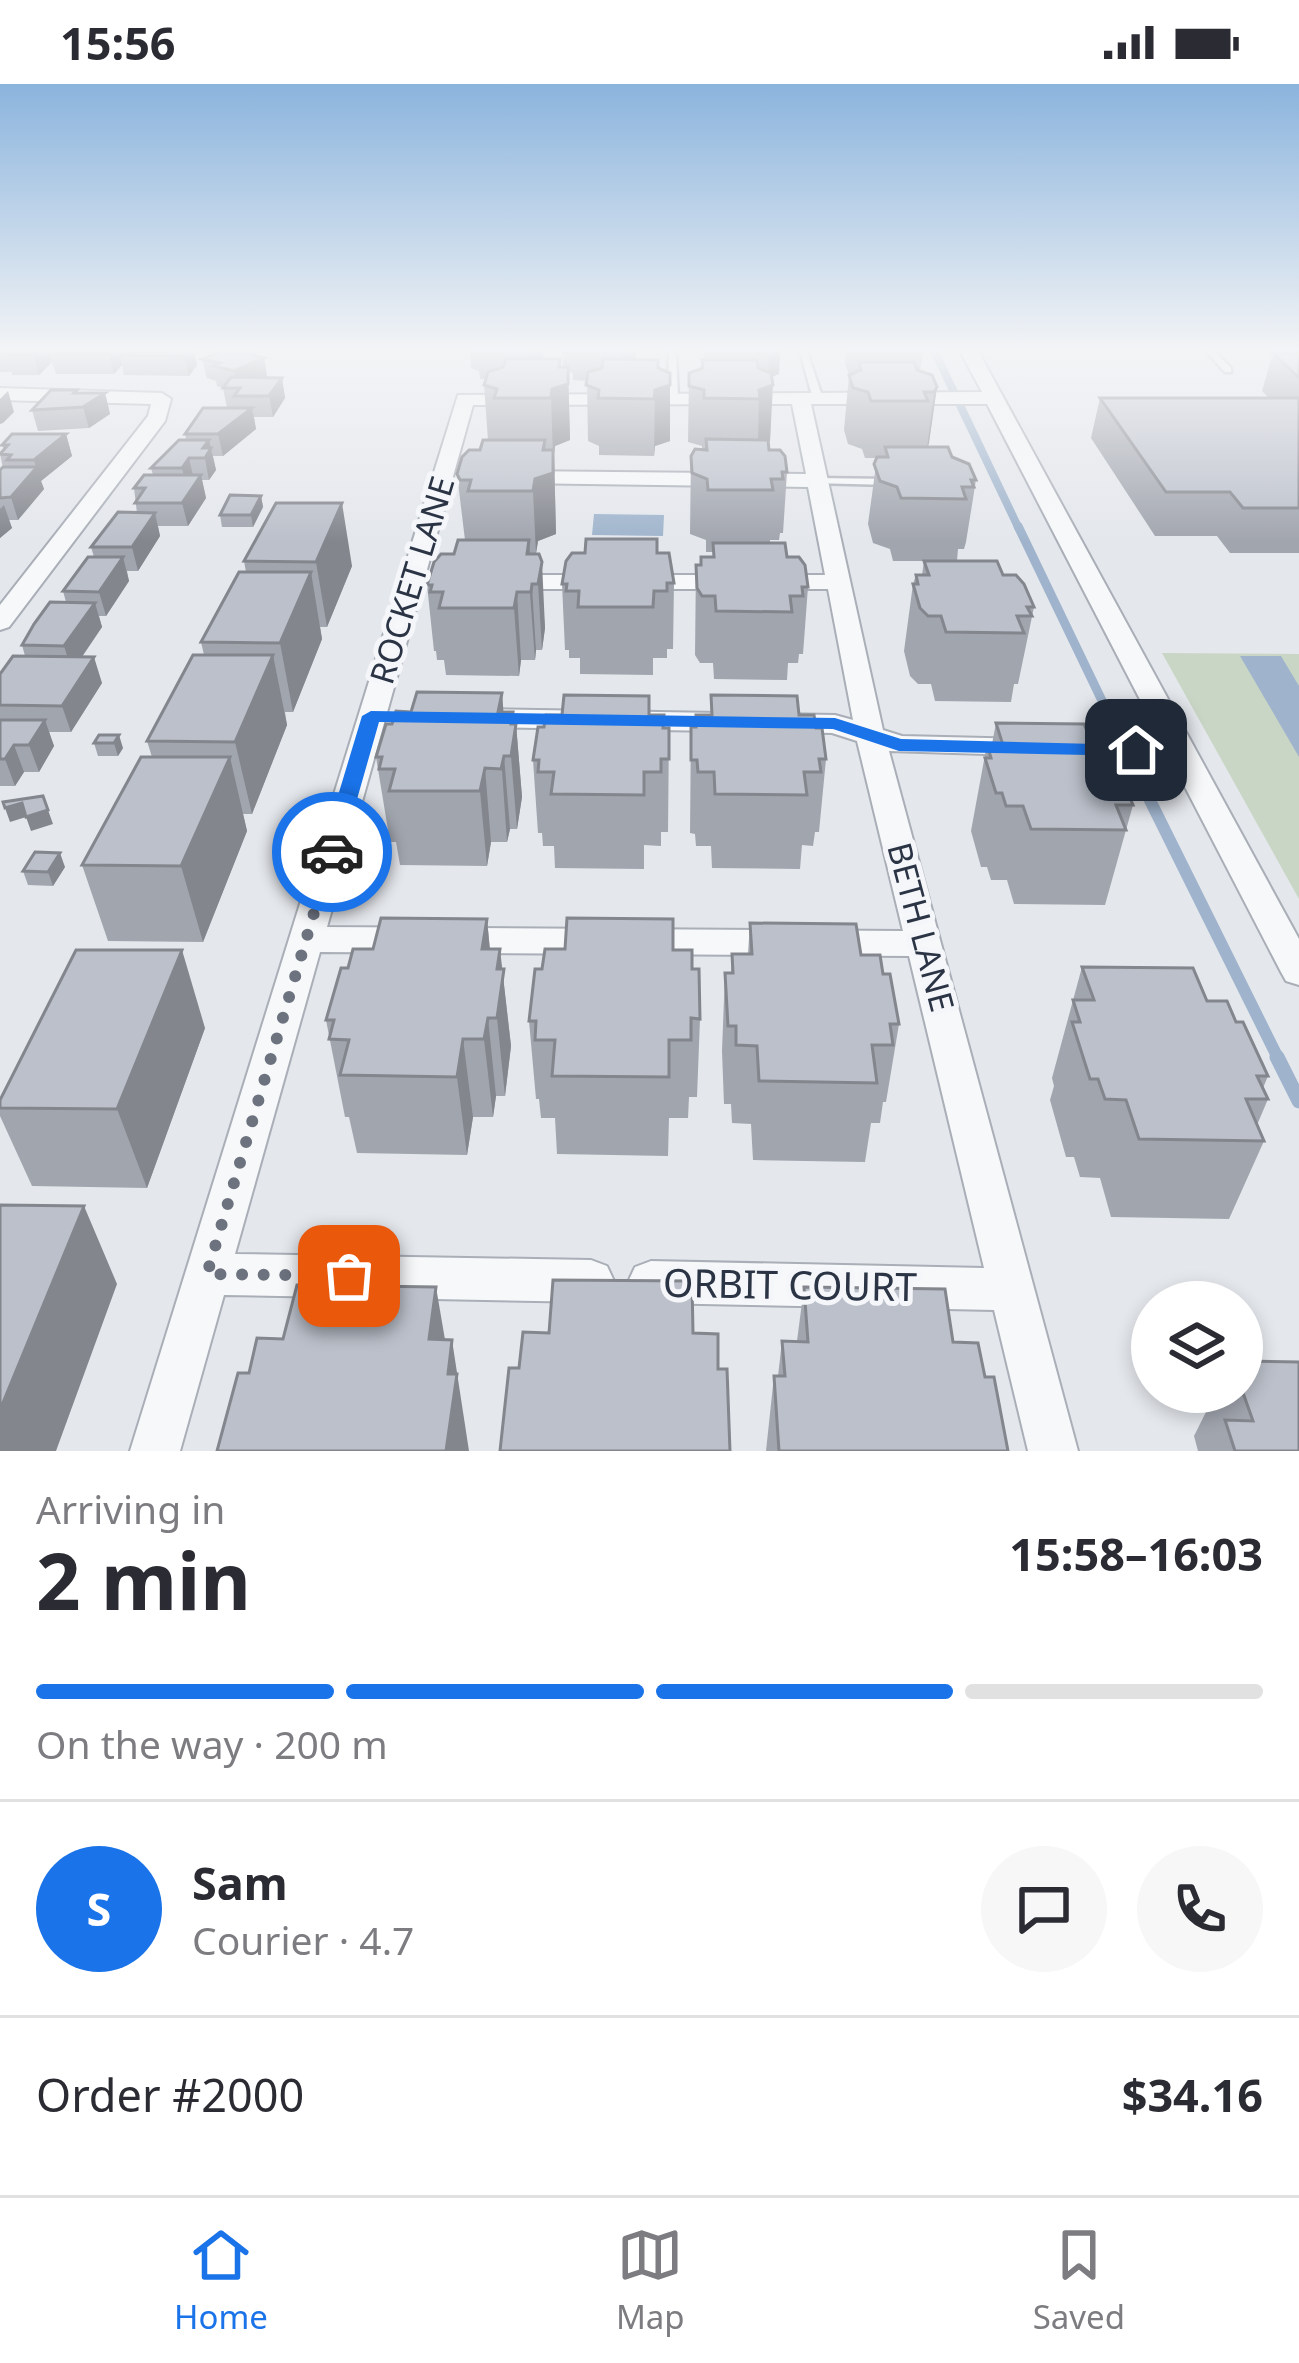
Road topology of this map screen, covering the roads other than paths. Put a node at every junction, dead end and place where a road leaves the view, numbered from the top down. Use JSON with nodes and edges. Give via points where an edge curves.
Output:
{"nodes":[{"id":1,"x":158,"y":415,"type":"edge"},
{"id":2,"x":465,"y":415,"type":"edge"},
{"id":3,"x":810,"y":415,"type":"edge"},
{"id":4,"x":1003,"y":415,"type":"edge"},
{"id":5,"x":466,"y":477,"type":"junction"},
{"id":6,"x":816,"y":481,"type":"junction"},
{"id":7,"x":899,"y":482,"type":"edge"},
{"id":8,"x":482,"y":582,"type":"edge"},
{"id":9,"x":837,"y":582,"type":"junction"},
{"id":10,"x":0,"y":622,"type":"edge"},
{"id":11,"x":441,"y":717,"type":"edge"},
{"id":12,"x":870,"y":736,"type":"junction"},
{"id":13,"x":1183,"y":751,"type":"junction"},
{"id":14,"x":306,"y":939,"type":"junction"},
{"id":15,"x":927,"y":944,"type":"junction"},
{"id":16,"x":1299,"y":972,"type":"edge"},
{"id":17,"x":207,"y":1274,"type":"junction"},
{"id":18,"x":1012,"y":1289,"type":"junction"},
{"id":19,"x":154,"y":1451,"type":"edge"},
{"id":20,"x":1053,"y":1451,"type":"edge"}],
"edges":[{"from":1,"to":10,"type":"street"},
{"from":2,"to":5,"type":"street","name":"ROCKET LANE"},
{"from":3,"to":6,"type":"street","name":"BETH LANE"},
{"from":4,"to":13,"type":"street"},
{"from":5,"to":6,"type":"street"},
{"from":5,"to":14,"type":"street","name":"ROCKET LANE","via":[[423,582]]},
{"from":6,"to":7,"type":"lane"},
{"from":6,"to":9,"type":"street","name":"BETH LANE"},
{"from":8,"to":9,"type":"street"},
{"from":9,"to":12,"type":"street","name":"BETH LANE"},
{"from":11,"to":12,"type":"street","via":[[835,724]]},
{"from":12,"to":13,"type":"street","via":[[899,745]]},
{"from":12,"to":15,"type":"street","name":"BETH LANE"},
{"from":13,"to":16,"type":"street"},
{"from":14,"to":15,"type":"street"},
{"from":14,"to":17,"type":"street","name":"ROCKET LANE"},
{"from":15,"to":18,"type":"street","name":"BETH LANE"},
{"from":17,"to":18,"type":"street","name":"ORBIT COURT"},
{"from":17,"to":19,"type":"street","name":"ROCKET LANE"},
{"from":18,"to":20,"type":"street","name":"BETH LANE"}]}
